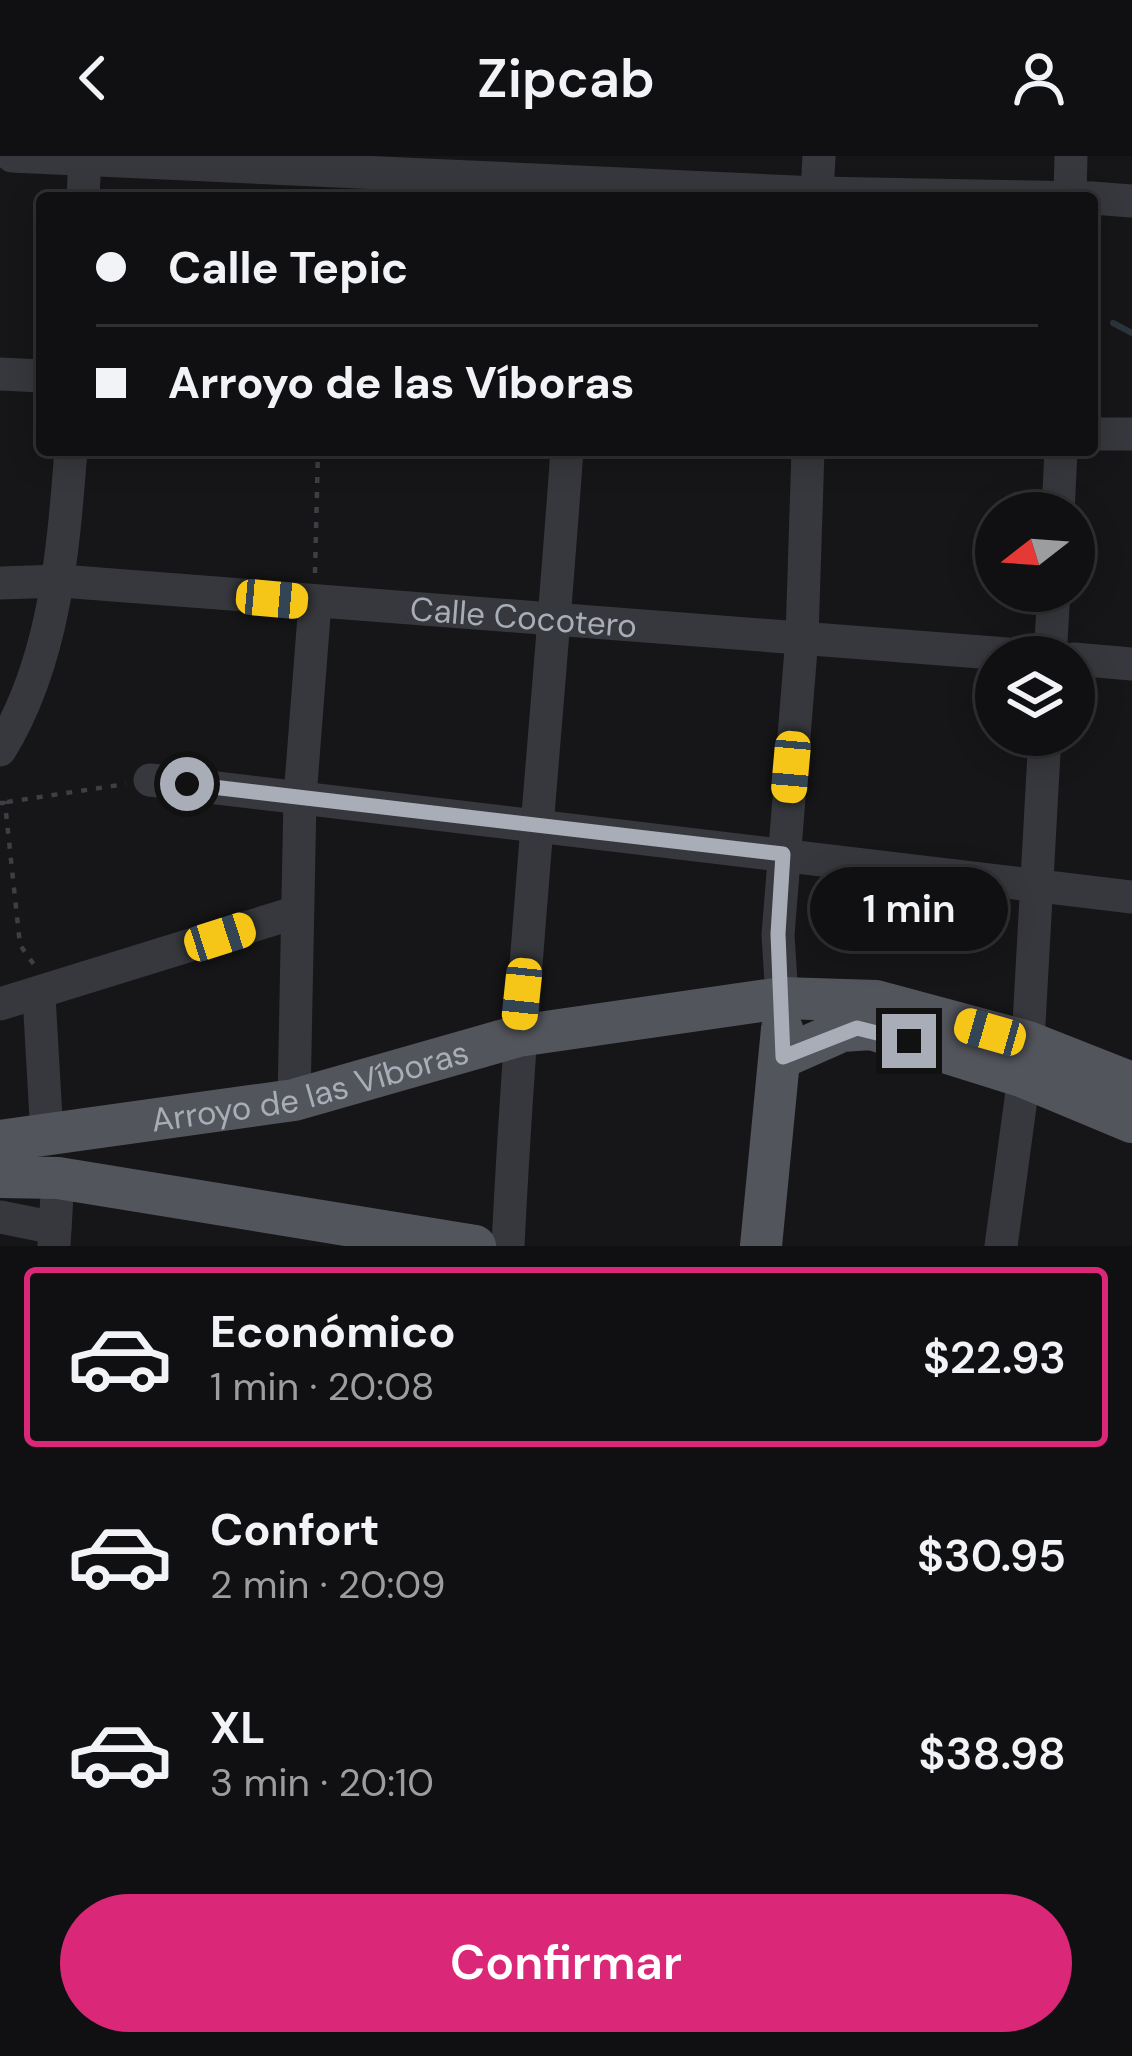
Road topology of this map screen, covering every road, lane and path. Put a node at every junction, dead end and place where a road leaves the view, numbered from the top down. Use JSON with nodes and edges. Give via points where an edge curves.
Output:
{"nodes":[{"id":1,"x":12,"y":156,"type":"edge"},
{"id":2,"x":819,"y":156,"type":"edge"},
{"id":3,"x":1071,"y":156,"type":"edge"},
{"id":4,"x":85,"y":159,"type":"edge"},
{"id":5,"x":329,"y":175,"type":"edge"},
{"id":6,"x":580,"y":178,"type":"edge"},
{"id":7,"x":83,"y":192,"type":"edge"},
{"id":8,"x":801,"y":192,"type":"edge"},
{"id":9,"x":817,"y":192,"type":"edge"},
{"id":10,"x":1070,"y":192,"type":"edge"},
{"id":11,"x":1098,"y":199,"type":"edge"},
{"id":12,"x":1132,"y":201,"type":"edge"},
{"id":13,"x":0,"y":374,"type":"edge"},
{"id":14,"x":36,"y":376,"type":"edge"},
{"id":15,"x":1098,"y":434,"type":"edge"},
{"id":16,"x":1132,"y":434,"type":"edge"},
{"id":17,"x":71,"y":456,"type":"edge"},
{"id":18,"x":318,"y":456,"type":"edge"},
{"id":19,"x":567,"y":456,"type":"edge"},
{"id":20,"x":808,"y":456,"type":"edge"},
{"id":21,"x":1061,"y":456,"type":"edge"},
{"id":22,"x":1059,"y":492,"type":"edge"},
{"id":23,"x":61,"y":581,"type":"junction"},
{"id":24,"x":0,"y":583,"type":"edge"},
{"id":25,"x":315,"y":603,"type":"junction"},
{"id":26,"x":555,"y":617,"type":"junction"},
{"id":27,"x":802,"y":638,"type":"junction"},
{"id":28,"x":975,"y":651,"type":"edge"},
{"id":29,"x":1095,"y":661,"type":"edge"},
{"id":30,"x":1132,"y":664,"type":"edge"},
{"id":31,"x":0,"y":750,"type":"edge"},
{"id":32,"x":1044,"y":756,"type":"edge"},
{"id":33,"x":150,"y":780,"type":"joint"},
{"id":34,"x":300,"y":797,"type":"junction"},
{"id":35,"x":3,"y":803,"type":"edge"},
{"id":36,"x":540,"y":827,"type":"junction"},
{"id":37,"x":783,"y":854,"type":"junction"},
{"id":38,"x":1035,"y":887,"type":"junction"},
{"id":39,"x":1132,"y":897,"type":"edge"},
{"id":40,"x":297,"y":912,"type":"junction"},
{"id":41,"x":52,"y":992,"type":"junction"},
{"id":42,"x":782,"y":998,"type":"junction"},
{"id":43,"x":0,"y":1004,"type":"edge"},
{"id":44,"x":518,"y":1036,"type":"junction"},
{"id":45,"x":783,"y":1057,"type":"junction"},
{"id":46,"x":1026,"y":1059,"type":"junction"},
{"id":47,"x":1132,"y":1083,"type":"edge"},
{"id":48,"x":294,"y":1100,"type":"junction"},
{"id":49,"x":1132,"y":1122,"type":"edge"},
{"id":50,"x":47,"y":1136,"type":"junction"},
{"id":51,"x":0,"y":1141,"type":"edge"},
{"id":52,"x":0,"y":1177,"type":"edge"},
{"id":53,"x":58,"y":1178,"type":"junction"},
{"id":54,"x":0,"y":1217,"type":"edge"},
{"id":55,"x":308,"y":1231,"type":"edge"},
{"id":56,"x":55,"y":1237,"type":"edge"},
{"id":57,"x":465,"y":1245,"type":"edge"},
{"id":58,"x":508,"y":1246,"type":"edge"},
{"id":59,"x":761,"y":1246,"type":"edge"},
{"id":60,"x":1001,"y":1246,"type":"edge"}],
"edges":[{"from":1,"to":4,"type":"street"},
{"from":2,"to":9,"type":"street"},
{"from":3,"to":10,"type":"street"},
{"from":4,"to":5,"type":"street"},
{"from":4,"to":7,"type":"street"},
{"from":5,"to":6,"type":"street"},
{"from":6,"to":8,"type":"street"},
{"from":11,"to":12,"type":"street"},
{"from":13,"to":14,"type":"street"},
{"from":15,"to":16,"type":"street"},
{"from":17,"to":23,"type":"street"},
{"from":18,"to":25,"type":"path"},
{"from":19,"to":26,"type":"street"},
{"from":20,"to":27,"type":"street"},
{"from":21,"to":22,"type":"street"},
{"from":23,"to":24,"type":"street","name":"Calle Cocotero"},
{"from":23,"to":25,"type":"street","name":"Calle Cocotero"},
{"from":23,"to":31,"type":"street"},
{"from":25,"to":26,"type":"street","name":"Calle Cocotero"},
{"from":25,"to":34,"type":"street"},
{"from":26,"to":27,"type":"street","name":"Calle Cocotero"},
{"from":26,"to":36,"type":"street"},
{"from":27,"to":28,"type":"street","name":"Calle Cocotero"},
{"from":27,"to":37,"type":"street"},
{"from":29,"to":30,"type":"street"},
{"from":32,"to":38,"type":"street"},
{"from":33,"to":34,"type":"street"},
{"from":33,"to":35,"type":"path"},
{"from":34,"to":36,"type":"street"},
{"from":34,"to":40,"type":"street"},
{"from":35,"to":41,"type":"path","via":[[20,945]]},
{"from":36,"to":37,"type":"street"},
{"from":36,"to":44,"type":"street"},
{"from":37,"to":38,"type":"street"},
{"from":37,"to":42,"type":"street"},
{"from":38,"to":39,"type":"street"},
{"from":38,"to":46,"type":"street"},
{"from":40,"to":41,"type":"street"},
{"from":40,"to":48,"type":"street"},
{"from":41,"to":43,"type":"street"},
{"from":41,"to":50,"type":"street"},
{"from":42,"to":44,"type":"main road","name":"Arroyo de las Víboras"},
{"from":42,"to":45,"type":"main road"},
{"from":42,"to":46,"type":"main road","name":"Arroyo de las Víboras","via":[[876,1000]]},
{"from":44,"to":48,"type":"main road","name":"Arroyo de las Víboras"},
{"from":44,"to":58,"type":"street"},
{"from":45,"to":46,"type":"main road","name":"Arroyo de las Víboras","via":[[842,1031],[871,1029]]},
{"from":45,"to":59,"type":"main road"},
{"from":46,"to":47,"type":"main road","name":"Arroyo de las Víboras"},
{"from":46,"to":49,"type":"main road","name":"Arroyo de las Víboras"},
{"from":46,"to":60,"type":"street"},
{"from":48,"to":50,"type":"main road","name":"Arroyo de las Víboras"},
{"from":50,"to":51,"type":"main road","name":"Arroyo de las Víboras"},
{"from":52,"to":53,"type":"main road"},
{"from":53,"to":55,"type":"main road"},
{"from":53,"to":56,"type":"street"},
{"from":54,"to":56,"type":"street"},
{"from":55,"to":57,"type":"main road"}]}
